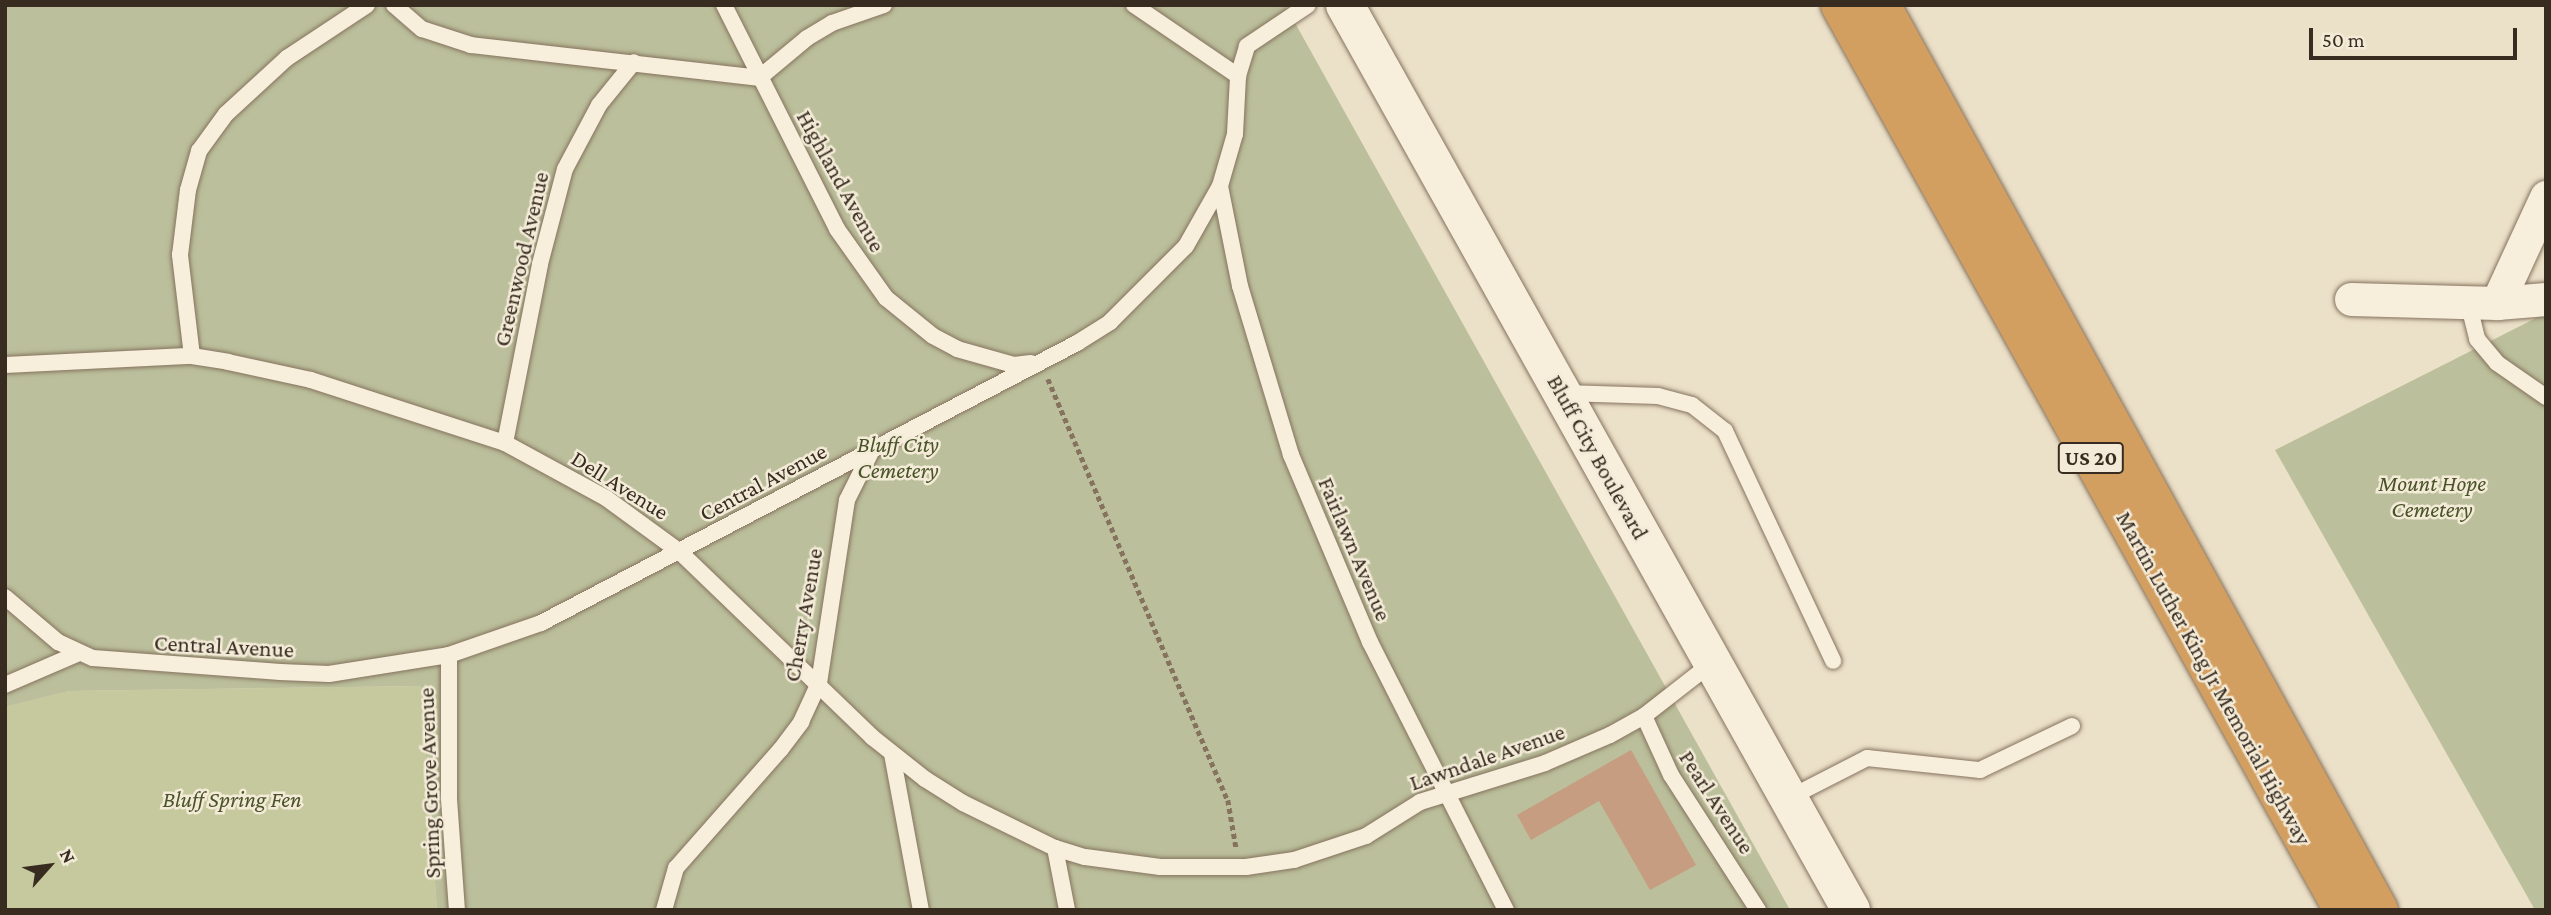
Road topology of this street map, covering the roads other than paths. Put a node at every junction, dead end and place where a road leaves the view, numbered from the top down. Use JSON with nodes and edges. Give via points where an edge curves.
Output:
{"nodes":[{"id":1,"x":367,"y":5,"type":"edge"},
{"id":2,"x":394,"y":5,"type":"edge"},
{"id":3,"x":724,"y":5,"type":"edge"},
{"id":4,"x":884,"y":5,"type":"edge"},
{"id":5,"x":1134,"y":5,"type":"edge"},
{"id":6,"x":1308,"y":5,"type":"edge"},
{"id":7,"x":1345,"y":5,"type":"edge"},
{"id":8,"x":1840,"y":5,"type":"edge"},
{"id":9,"x":1881,"y":5,"type":"edge"},
{"id":10,"x":634,"y":62,"type":"junction"},
{"id":11,"x":1238,"y":76,"type":"junction"},
{"id":12,"x":759,"y":78,"type":"junction"},
{"id":13,"x":1220,"y":186,"type":"junction"},
{"id":14,"x":2546,"y":197,"type":"edge"},
{"id":15,"x":2351,"y":299,"type":"dead end"},
{"id":16,"x":2546,"y":299,"type":"edge"},
{"id":17,"x":2482,"y":303,"type":"junction"},
{"id":18,"x":192,"y":356,"type":"junction"},
{"id":19,"x":1040,"y":362,"type":"junction"},
{"id":20,"x":5,"y":365,"type":"edge"},
{"id":21,"x":2524,"y":379,"type":"junction"},
{"id":22,"x":2546,"y":385,"type":"edge"},
{"id":23,"x":1562,"y":393,"type":"junction"},
{"id":24,"x":2546,"y":397,"type":"edge"},
{"id":25,"x":505,"y":443,"type":"junction"},
{"id":26,"x":871,"y":452,"type":"junction"},
{"id":27,"x":680,"y":552,"type":"junction"},
{"id":28,"x":5,"y":597,"type":"edge"},
{"id":29,"x":79,"y":653,"type":"junction"},
{"id":30,"x":449,"y":656,"type":"junction"},
{"id":31,"x":1833,"y":661,"type":"dead end"},
{"id":32,"x":1713,"y":662,"type":"junction"},
{"id":33,"x":819,"y":683,"type":"junction"},
{"id":34,"x":5,"y":685,"type":"edge"},
{"id":35,"x":1644,"y":716,"type":"junction"},
{"id":36,"x":2072,"y":726,"type":"dead end"},
{"id":37,"x":892,"y":754,"type":"junction"},
{"id":38,"x":1444,"y":793,"type":"junction"},
{"id":39,"x":1789,"y":798,"type":"junction"},
{"id":40,"x":1055,"y":848,"type":"junction"},
{"id":41,"x":457,"y":910,"type":"edge"},
{"id":42,"x":664,"y":910,"type":"edge"},
{"id":43,"x":921,"y":910,"type":"edge"},
{"id":44,"x":1068,"y":910,"type":"edge"},
{"id":45,"x":1506,"y":910,"type":"edge"},
{"id":46,"x":1758,"y":910,"type":"edge"},
{"id":47,"x":1851,"y":910,"type":"edge"},
{"id":48,"x":2343,"y":910,"type":"edge"},
{"id":49,"x":2379,"y":910,"type":"edge"}],
"edges":[{"from":1,"to":18,"type":"lane","via":[[286,58],[226,114],[199,151],[188,190],[180,255]]},
{"from":2,"to":10,"type":"lane","via":[[422,29],[471,45]]},
{"from":3,"to":12,"type":"lane","name":"Highland Avenue"},
{"from":4,"to":12,"type":"lane","via":[[824,28]]},
{"from":5,"to":11,"type":"lane"},
{"from":6,"to":11,"type":"lane","name":"Central Avenue","via":[[1254,38],[1241,56]]},
{"from":7,"to":23,"type":"street","name":"Bluff City Boulevard"},
{"from":8,"to":48,"type":"highway","name":"Martin Luther King Jr Memorial Highway","number":"US 20"},
{"from":9,"to":49,"type":"highway","name":"Martin Luther King Jr Memorial Highway","number":"US 20"},
{"from":10,"to":12,"type":"lane"},
{"from":10,"to":25,"type":"lane","name":"Greenwood Avenue","via":[[599,106],[565,169],[540,264]]},
{"from":11,"to":13,"type":"lane","name":"Central Avenue","via":[[1234,134]]},
{"from":12,"to":19,"type":"lane","name":"Highland Avenue","via":[[837,229],[886,298],[957,349],[1014,365]]},
{"from":13,"to":19,"type":"lane","name":"Central Avenue","via":[[1186,246],[1135,301],[1077,343]]},
{"from":13,"to":38,"type":"lane","name":"Fairlawn Avenue","via":[[1240,286],[1291,455],[1370,642]]},
{"from":14,"to":17,"type":"street"},
{"from":15,"to":17,"type":"street"},
{"from":16,"to":17,"type":"street"},
{"from":17,"to":21,"type":"lane","via":[[2477,340],[2497,362]]},
{"from":18,"to":20,"type":"lane","name":"Dell Avenue"},
{"from":18,"to":25,"type":"lane","name":"Dell Avenue","via":[[311,380]]},
{"from":19,"to":26,"type":"lane","name":"Central Avenue"},
{"from":21,"to":22,"type":"lane"},
{"from":21,"to":24,"type":"lane"},
{"from":23,"to":31,"type":"lane","via":[[1658,396],[1692,405],[1725,431]]},
{"from":23,"to":32,"type":"street","name":"Bluff City Boulevard"},
{"from":25,"to":27,"type":"lane","name":"Dell Avenue","via":[[606,498]]},
{"from":26,"to":27,"type":"lane","name":"Central Avenue"},
{"from":26,"to":33,"type":"lane","name":"Cherry Avenue","via":[[847,500]]},
{"from":27,"to":30,"type":"lane","name":"Central Avenue","via":[[541,623]]},
{"from":27,"to":33,"type":"lane","name":"Dell Avenue"},
{"from":28,"to":29,"type":"lane","name":"Central Avenue","via":[[41,629]]},
{"from":29,"to":30,"type":"lane","name":"Central Avenue","via":[[124,664],[328,674]]},
{"from":29,"to":34,"type":"lane"},
{"from":30,"to":41,"type":"lane","name":"Spring Grove Avenue","via":[[449,799]]},
{"from":32,"to":35,"type":"lane","name":"Lawndale Avenue"},
{"from":32,"to":39,"type":"street","name":"Bluff City Boulevard"},
{"from":33,"to":37,"type":"lane","name":"Dell Avenue"},
{"from":33,"to":42,"type":"lane","name":"Cherry Avenue","via":[[801,722],[781,749],[676,868]]},
{"from":35,"to":38,"type":"lane","name":"Lawndale Avenue","via":[[1577,750]]},
{"from":35,"to":46,"type":"lane","name":"Pearl Avenue","via":[[1665,765]]},
{"from":36,"to":39,"type":"lane","via":[[1980,770],[1867,758]]},
{"from":37,"to":40,"type":"lane","name":"Dell Avenue","via":[[963,803]]},
{"from":37,"to":43,"type":"lane"},
{"from":38,"to":40,"type":"lane","name":"Lawndale Avenue","via":[[1420,802],[1366,836],[1294,860],[1238,867],[1120,863]]},
{"from":38,"to":45,"type":"lane","name":"Fairlawn Avenue"},
{"from":39,"to":47,"type":"street","name":"Bluff City Boulevard"},
{"from":40,"to":44,"type":"lane"}]}
